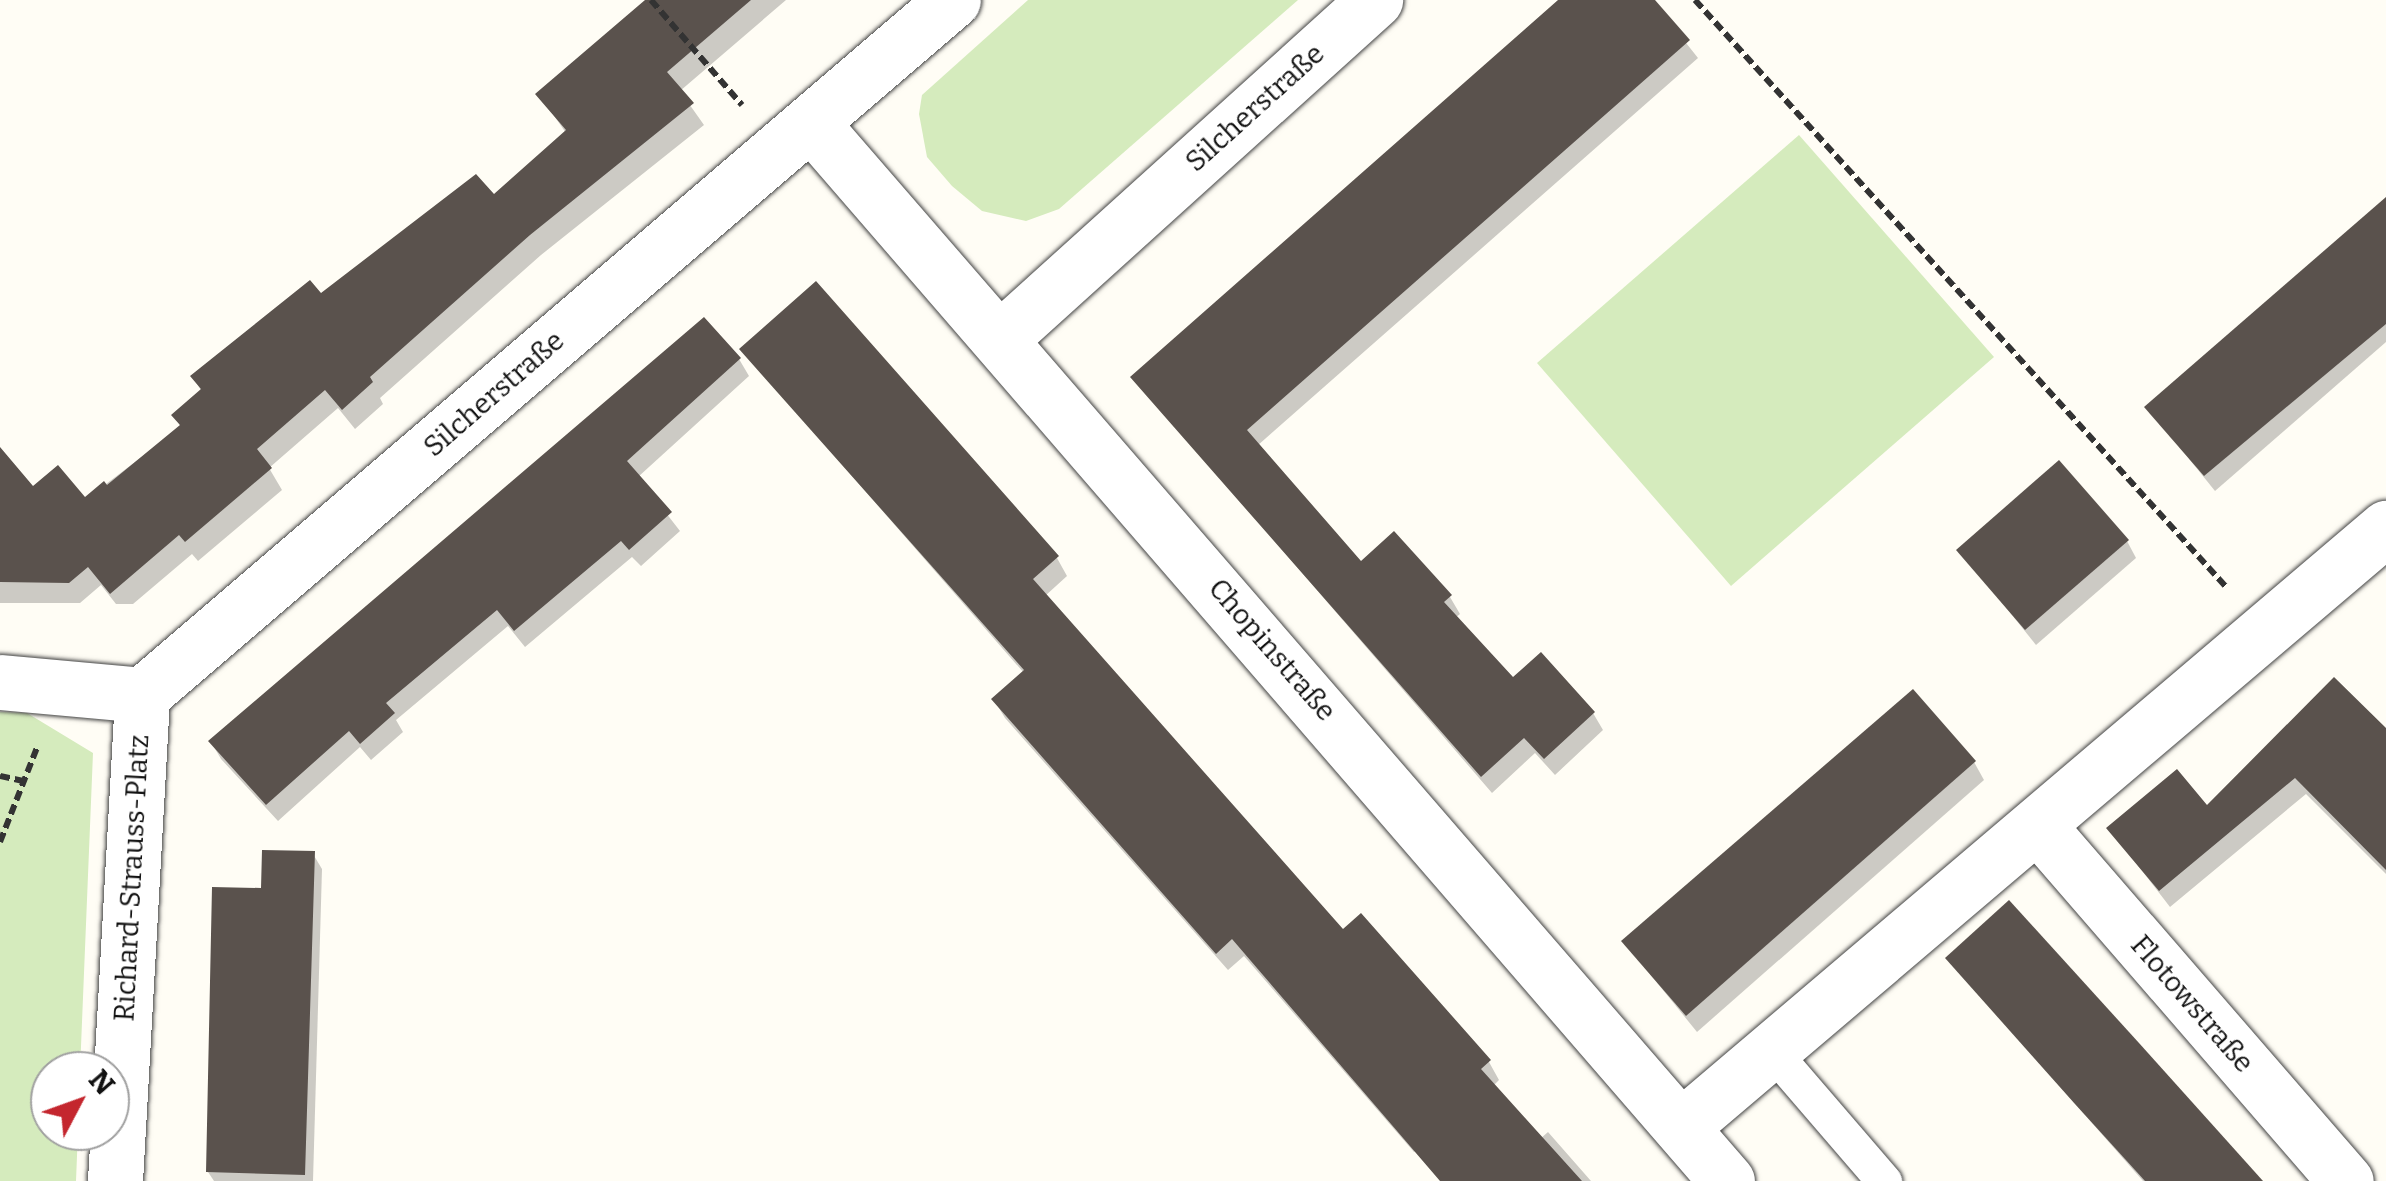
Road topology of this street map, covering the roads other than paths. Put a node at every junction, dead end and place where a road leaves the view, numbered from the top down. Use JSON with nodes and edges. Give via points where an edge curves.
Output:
{"nodes":[{"id":1,"x":953,"y":0,"type":"edge"},
{"id":2,"x":1375,"y":0,"type":"edge"},
{"id":3,"x":796,"y":137,"type":"junction"},
{"id":4,"x":1002,"y":337,"type":"junction"},
{"id":5,"x":2377,"y":555,"type":"edge"},
{"id":6,"x":0,"y":682,"type":"edge"},
{"id":7,"x":142,"y":695,"type":"junction"},
{"id":8,"x":2038,"y":826,"type":"junction"},
{"id":9,"x":1772,"y":1050,"type":"junction"},
{"id":10,"x":1682,"y":1126,"type":"junction"},
{"id":11,"x":115,"y":1181,"type":"edge"},
{"id":12,"x":1726,"y":1181,"type":"edge"},
{"id":13,"x":1884,"y":1181,"type":"edge"},
{"id":14,"x":2346,"y":1181,"type":"edge"}],
"edges":[{"from":1,"to":3,"type":"street","name":"Silcherstraße"},
{"from":2,"to":4,"type":"street","name":"Silcherstraße"},
{"from":3,"to":4,"type":"street","name":"Chopinstraße"},
{"from":3,"to":7,"type":"street","name":"Silcherstraße"},
{"from":4,"to":10,"type":"street","name":"Chopinstraße"},
{"from":5,"to":8,"type":"street","via":[[2268,634]]},
{"from":6,"to":7,"type":"street"},
{"from":7,"to":11,"type":"street","name":"Richard-Strauss-Platz"},
{"from":8,"to":9,"type":"street"},
{"from":8,"to":14,"type":"street","name":"Flotowstraße"},
{"from":9,"to":10,"type":"street"},
{"from":9,"to":13,"type":"lane"},
{"from":10,"to":12,"type":"street","name":"Chopinstraße"}]}
